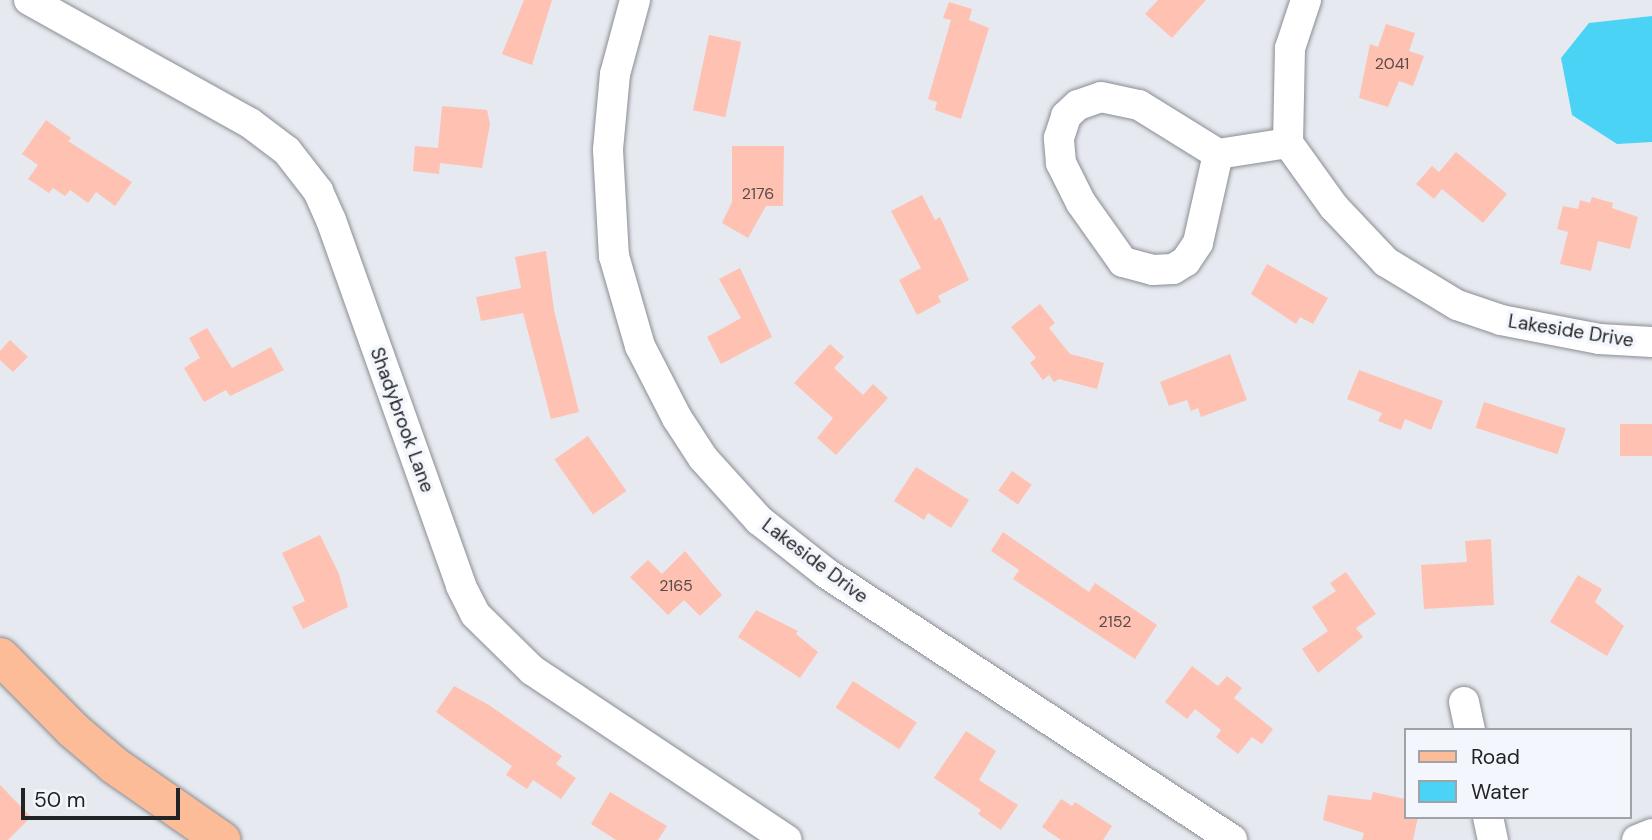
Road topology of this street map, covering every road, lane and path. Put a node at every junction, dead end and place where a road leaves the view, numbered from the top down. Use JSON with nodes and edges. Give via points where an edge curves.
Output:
{"nodes":[{"id":1,"x":29,"y":0,"type":"edge"},
{"id":2,"x":635,"y":0,"type":"edge"},
{"id":3,"x":1306,"y":0,"type":"edge"},
{"id":4,"x":1288,"y":143,"type":"junction"},
{"id":5,"x":1219,"y":153,"type":"junction"},
{"id":6,"x":1652,"y":342,"type":"edge"},
{"id":7,"x":0,"y":656,"type":"edge"},
{"id":8,"x":1488,"y":819,"type":"edge"},
{"id":9,"x":1197,"y":831,"type":"edge"},
{"id":10,"x":1652,"y":834,"type":"edge"},
{"id":11,"x":222,"y":840,"type":"edge"},
{"id":12,"x":787,"y":840,"type":"edge"},
{"id":13,"x":1232,"y":840,"type":"edge"},
{"id":14,"x":1493,"y":840,"type":"edge"},
{"id":15,"x":1637,"y":840,"type":"edge"}],
"edges":[{"from":1,"to":12,"type":"street","name":"Shadybrook Lane","via":[[250,123],[287,151],[318,191],[331,220],[461,586],[488,632],[532,670]]},
{"from":2,"to":9,"type":"street","name":"Lakeside Drive","via":[[615,74],[608,150],[614,256],[640,346],[703,458],[759,520],[826,573]]},
{"from":3,"to":4,"type":"street","via":[[1290,48]]},
{"from":4,"to":5,"type":"street"},
{"from":4,"to":6,"type":"street","name":"Lakeside Drive","via":[[1358,234],[1386,262],[1419,285],[1501,320],[1599,339]]},
{"from":5,"to":5,"type":"street","via":[[1139,105],[1115,97],[1078,105],[1066,116],[1059,138],[1061,163],[1115,253],[1132,267],[1153,270],[1173,269],[1186,261],[1198,243]]},
{"from":7,"to":11,"type":"main road","via":[[114,765]]},
{"from":8,"to":14,"type":"street"},
{"from":9,"to":13,"type":"street","name":"Lakeside Drive"},
{"from":10,"to":15,"type":"street"}]}
